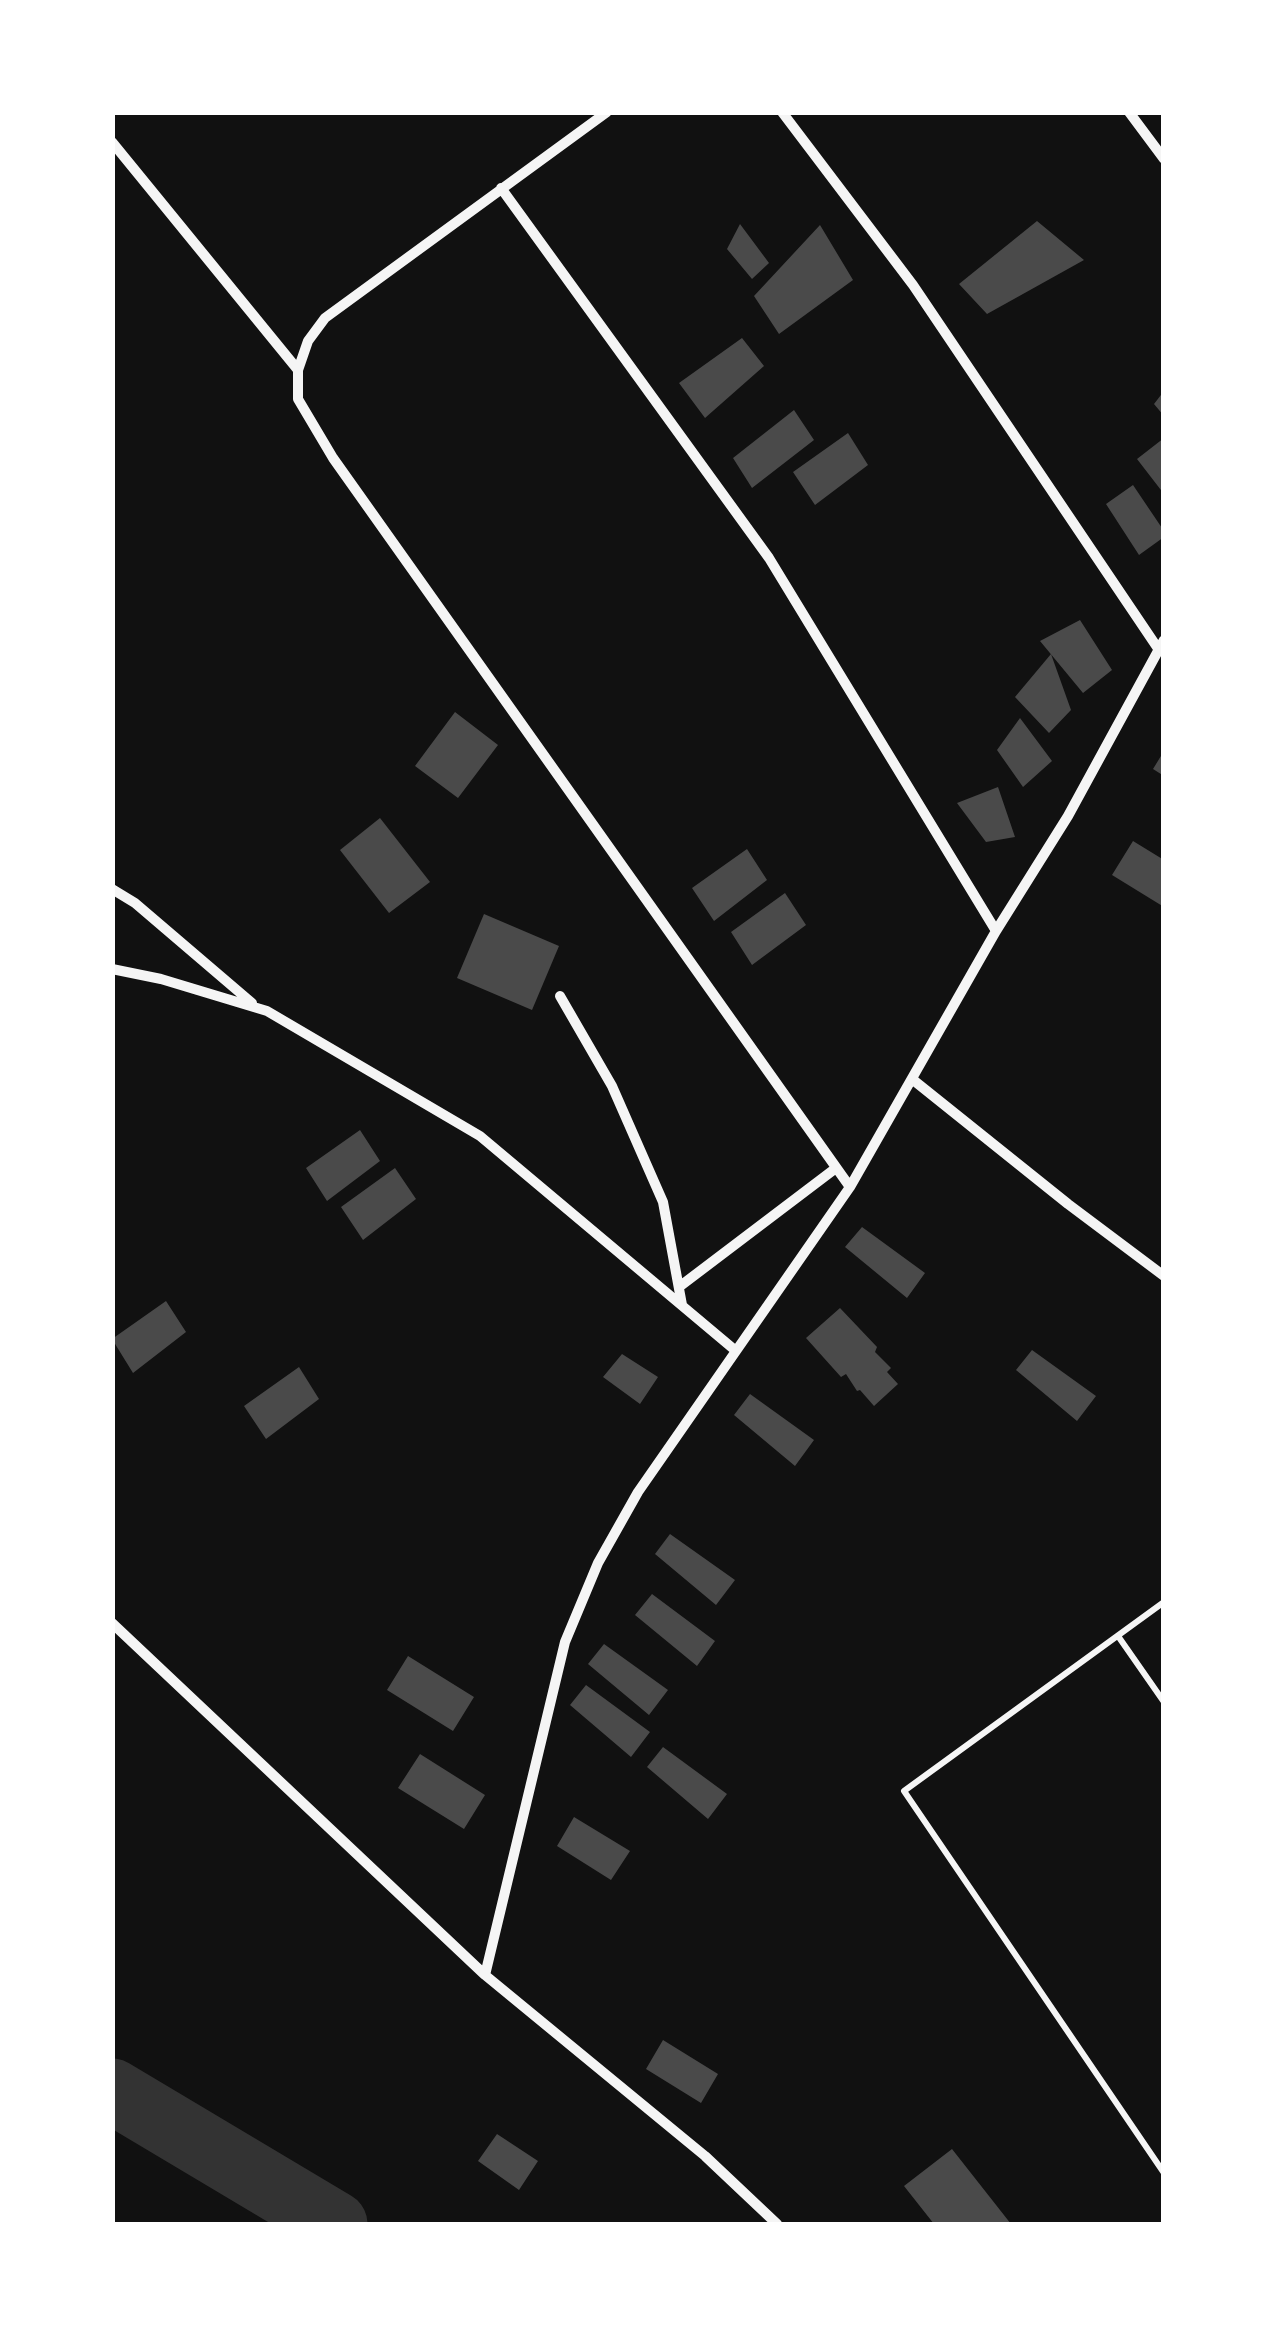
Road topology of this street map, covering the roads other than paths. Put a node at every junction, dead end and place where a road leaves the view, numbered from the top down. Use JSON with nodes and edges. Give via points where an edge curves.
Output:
{"nodes":[{"id":1,"x":607,"y":112,"type":"edge"},
{"id":2,"x":782,"y":112,"type":"edge"},
{"id":3,"x":1129,"y":112,"type":"edge"},
{"id":4,"x":112,"y":142,"type":"edge"},
{"id":5,"x":1164,"y":160,"type":"edge"},
{"id":6,"x":501,"y":188,"type":"junction"},
{"id":7,"x":298,"y":370,"type":"junction"},
{"id":8,"x":1161,"y":645,"type":"edge"},
{"id":9,"x":112,"y":889,"type":"edge"},
{"id":10,"x":996,"y":931,"type":"junction"},
{"id":11,"x":112,"y":969,"type":"edge"},
{"id":12,"x":560,"y":996,"type":"dead end"},
{"id":13,"x":256,"y":1007,"type":"junction"},
{"id":14,"x":912,"y":1079,"type":"junction"},
{"id":15,"x":836,"y":1168,"type":"junction"},
{"id":16,"x":850,"y":1188,"type":"junction"},
{"id":17,"x":1164,"y":1276,"type":"edge"},
{"id":18,"x":679,"y":1287,"type":"junction"},
{"id":19,"x":682,"y":1306,"type":"junction"},
{"id":20,"x":736,"y":1351,"type":"junction"},
{"id":21,"x":112,"y":1623,"type":"edge"},
{"id":22,"x":485,"y":1975,"type":"junction"},
{"id":23,"x":777,"y":2224,"type":"edge"}],
"edges":[{"from":1,"to":6,"type":"street"},
{"from":2,"to":8,"type":"street","via":[[913,285]]},
{"from":3,"to":5,"type":"street"},
{"from":4,"to":7,"type":"street"},
{"from":6,"to":7,"type":"street","via":[[325,318]]},
{"from":6,"to":10,"type":"street","via":[[769,558]]},
{"from":7,"to":15,"type":"street","via":[[298,399],[333,458]]},
{"from":8,"to":10,"type":"street"},
{"from":9,"to":13,"type":"street"},
{"from":10,"to":14,"type":"street"},
{"from":11,"to":13,"type":"street"},
{"from":12,"to":18,"type":"street","via":[[612,1086],[663,1202]]},
{"from":13,"to":19,"type":"street","via":[[480,1136]]},
{"from":14,"to":16,"type":"street"},
{"from":14,"to":17,"type":"street"},
{"from":15,"to":16,"type":"street"},
{"from":15,"to":18,"type":"street"},
{"from":16,"to":20,"type":"street"},
{"from":18,"to":19,"type":"street"},
{"from":19,"to":20,"type":"street"},
{"from":20,"to":22,"type":"street","via":[[638,1492],[565,1642]]},
{"from":21,"to":22,"type":"street"},
{"from":22,"to":23,"type":"street","via":[[705,2156]]}]}
